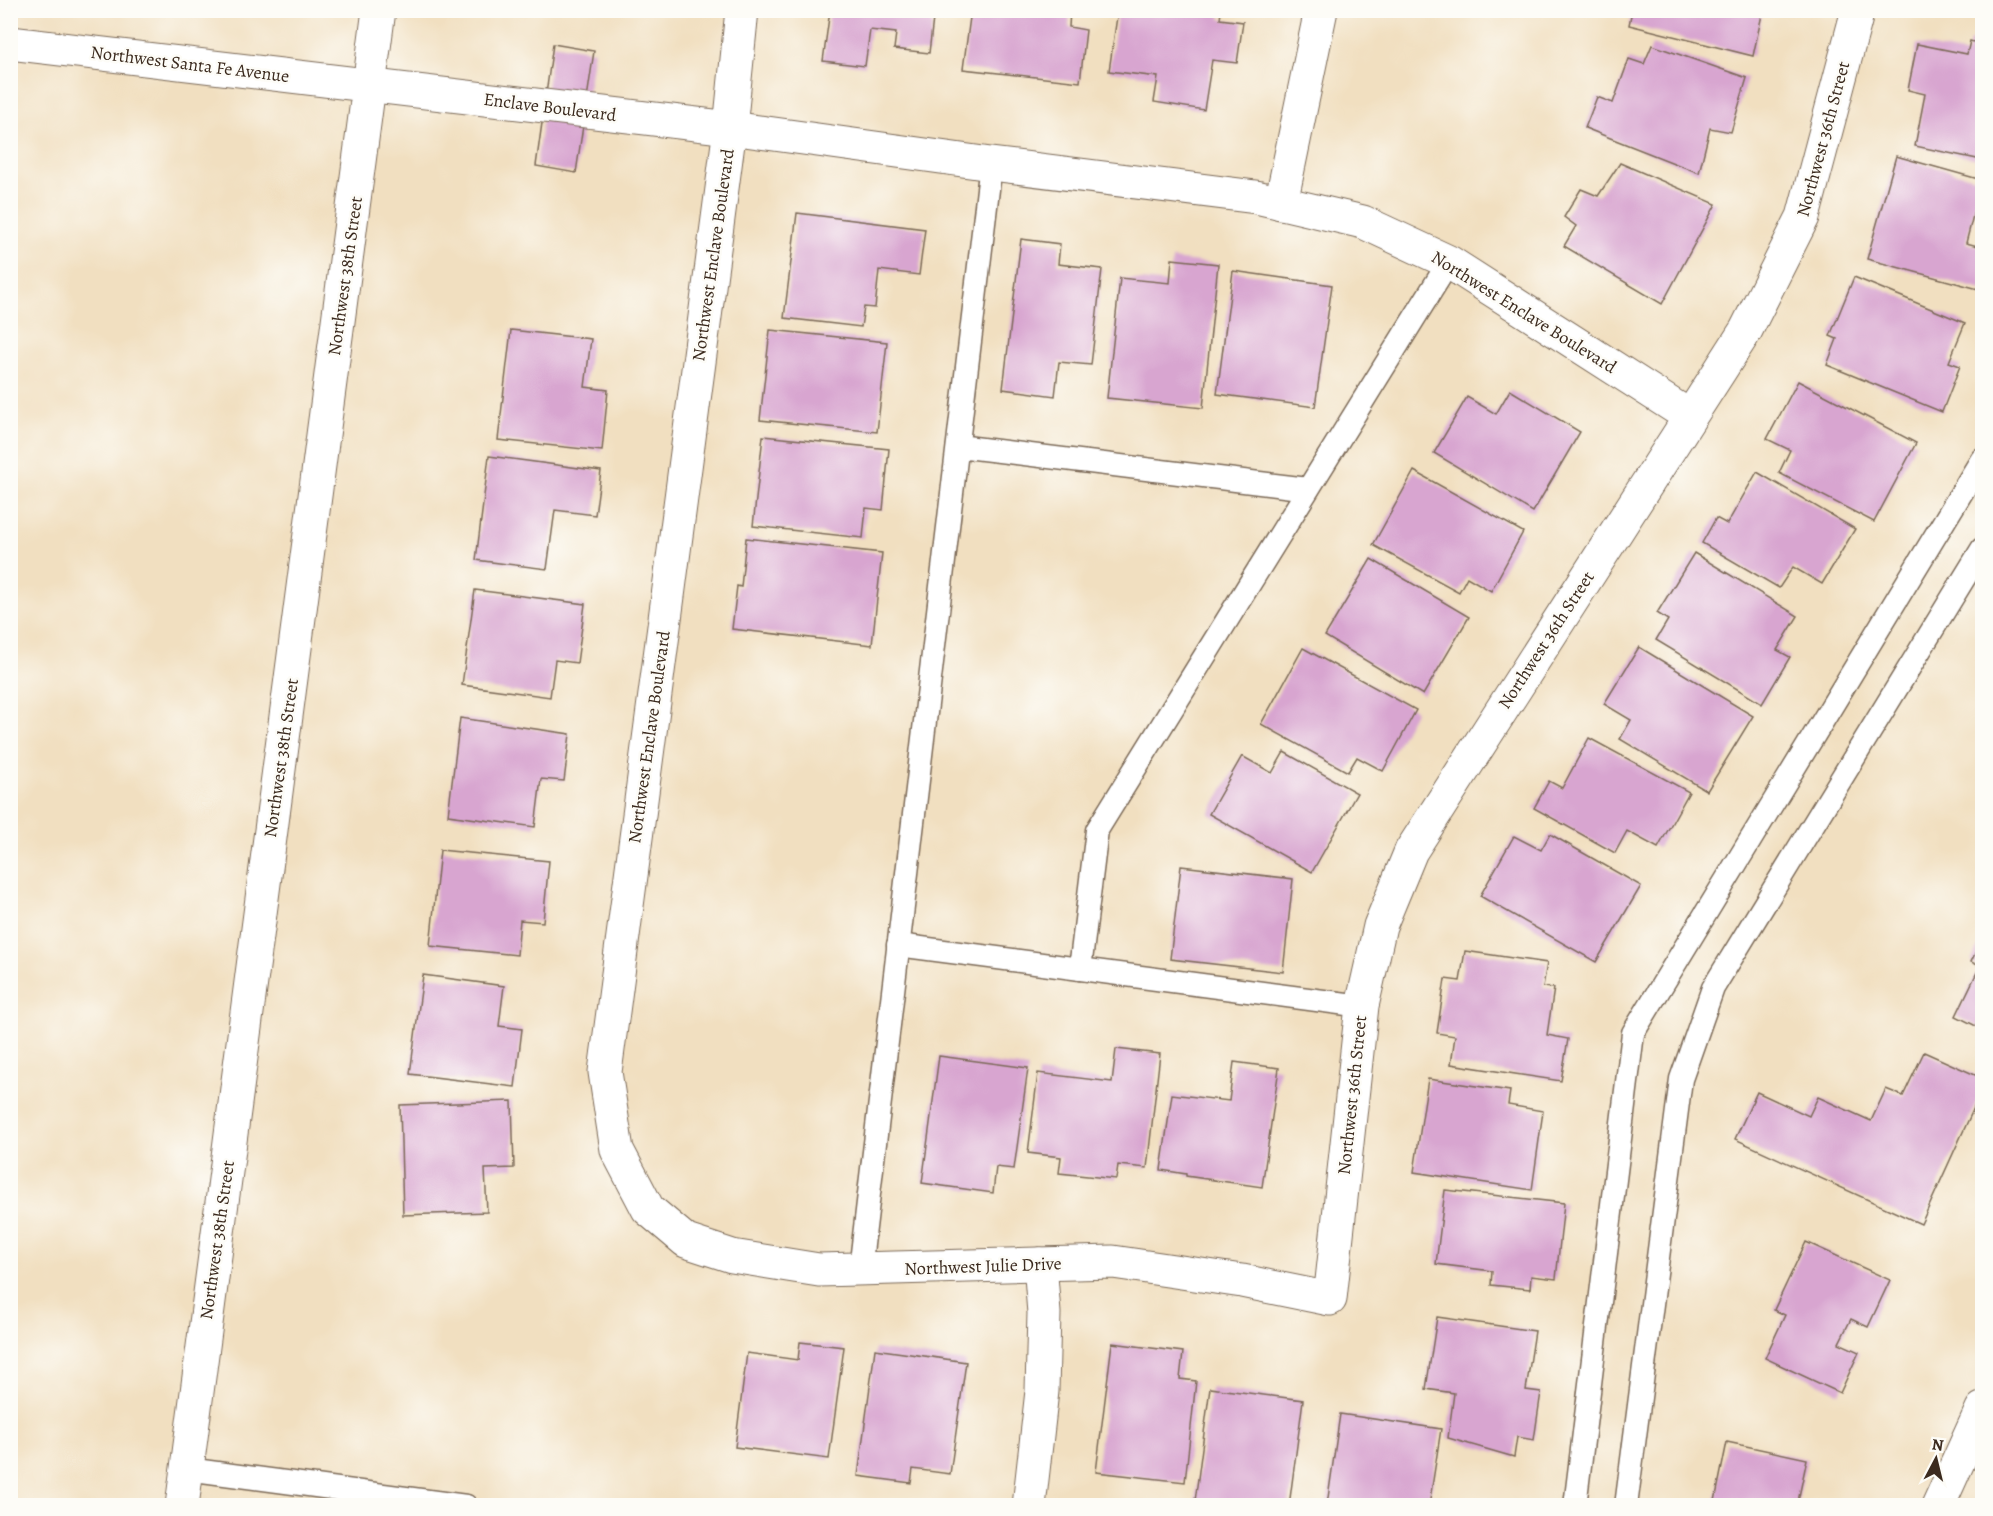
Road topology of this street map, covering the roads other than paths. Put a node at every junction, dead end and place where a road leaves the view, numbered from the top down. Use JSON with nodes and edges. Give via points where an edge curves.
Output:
{"nodes":[{"id":1,"x":379,"y":10,"type":"edge"},
{"id":2,"x":742,"y":10,"type":"edge"},
{"id":3,"x":1321,"y":10,"type":"edge"},
{"id":4,"x":1858,"y":10,"type":"edge"},
{"id":5,"x":10,"y":43,"type":"edge"},
{"id":6,"x":370,"y":86,"type":"junction"},
{"id":7,"x":730,"y":128,"type":"junction"},
{"id":8,"x":991,"y":164,"type":"junction"},
{"id":9,"x":1281,"y":203,"type":"junction"},
{"id":10,"x":1449,"y":262,"type":"junction"},
{"id":11,"x":1689,"y":416,"type":"junction"},
{"id":12,"x":958,"y":446,"type":"junction"},
{"id":13,"x":1983,"y":459,"type":"edge"},
{"id":14,"x":1308,"y":489,"type":"junction"},
{"id":15,"x":1983,"y":549,"type":"edge"},
{"id":16,"x":898,"y":945,"type":"junction"},
{"id":17,"x":1080,"y":969,"type":"junction"},
{"id":18,"x":1362,"y":1006,"type":"junction"},
{"id":19,"x":648,"y":1209,"type":"joint"},
{"id":20,"x":1040,"y":1264,"type":"junction"},
{"id":21,"x":860,"y":1270,"type":"junction"},
{"id":22,"x":1330,"y":1299,"type":"joint"},
{"id":23,"x":1983,"y":1409,"type":"edge"},
{"id":24,"x":187,"y":1469,"type":"junction"},
{"id":25,"x":182,"y":1506,"type":"edge"},
{"id":26,"x":466,"y":1506,"type":"edge"},
{"id":27,"x":1029,"y":1506,"type":"edge"},
{"id":28,"x":1575,"y":1506,"type":"edge"},
{"id":29,"x":1626,"y":1506,"type":"edge"},
{"id":30,"x":1938,"y":1506,"type":"edge"}],
"edges":[{"from":1,"to":6,"type":"street","name":"Northwest 38th Street"},
{"from":2,"to":7,"type":"street"},
{"from":3,"to":9,"type":"street"},
{"from":4,"to":11,"type":"street","name":"Northwest 36th Street","via":[[1803,217],[1746,330]]},
{"from":5,"to":6,"type":"street","name":"Northwest Santa Fe Avenue"},
{"from":6,"to":7,"type":"street","name":"Enclave Boulevard"},
{"from":6,"to":24,"type":"street","name":"Northwest 38th Street"},
{"from":7,"to":8,"type":"street","name":"Northwest Enclave Boulevard"},
{"from":7,"to":19,"type":"street","name":"Northwest Enclave Boulevard","via":[[605,1072],[617,1150]]},
{"from":8,"to":9,"type":"street","name":"Northwest Enclave Boulevard"},
{"from":8,"to":12,"type":"lane"},
{"from":9,"to":10,"type":"street","name":"Northwest Enclave Boulevard","via":[[1363,222]]},
{"from":10,"to":11,"type":"street","name":"Northwest Enclave Boulevard"},
{"from":10,"to":14,"type":"lane"},
{"from":11,"to":18,"type":"street","name":"Northwest 36th Street","via":[[1411,851],[1380,926]]},
{"from":12,"to":14,"type":"lane"},
{"from":12,"to":16,"type":"lane"},
{"from":13,"to":28,"type":"lane","via":[[1633,1033]]},
{"from":14,"to":17,"type":"lane","via":[[1096,830]]},
{"from":15,"to":29,"type":"lane","via":[[1713,988],[1681,1079]]},
{"from":16,"to":17,"type":"lane"},
{"from":16,"to":21,"type":"lane"},
{"from":17,"to":18,"type":"lane"},
{"from":18,"to":22,"type":"street","name":"Northwest 36th Street"},
{"from":19,"to":21,"type":"street","name":"Northwest Julie Drive","via":[[686,1241],[732,1256],[819,1270]]},
{"from":20,"to":21,"type":"street","name":"Northwest Julie Drive"},
{"from":20,"to":22,"type":"street","name":"Northwest Julie Drive","via":[[1113,1262]]},
{"from":20,"to":27,"type":"street","via":[[1044,1313],[1042,1391]]},
{"from":23,"to":30,"type":"street"},
{"from":24,"to":25,"type":"street","name":"Northwest 38th Street"},
{"from":24,"to":26,"type":"lane"}]}
